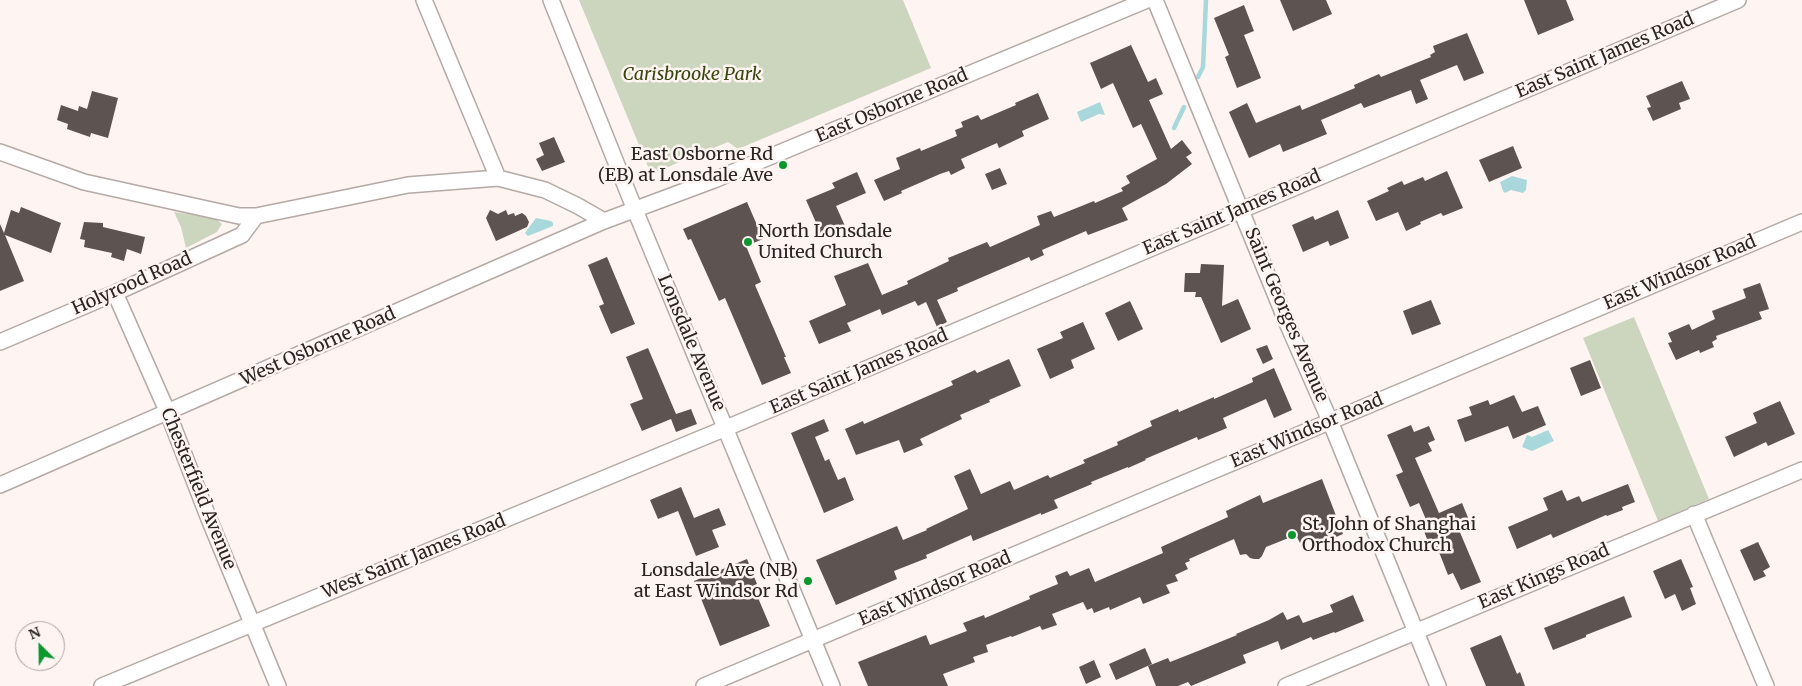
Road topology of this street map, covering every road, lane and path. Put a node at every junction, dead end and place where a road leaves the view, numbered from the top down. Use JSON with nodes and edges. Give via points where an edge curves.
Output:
{"nodes":[{"id":1,"x":424,"y":0,"type":"edge"},
{"id":2,"x":551,"y":0,"type":"edge"},
{"id":3,"x":1147,"y":0,"type":"edge"},
{"id":4,"x":1155,"y":0,"type":"edge"},
{"id":5,"x":1738,"y":0,"type":"edge"},
{"id":6,"x":0,"y":152,"type":"edge"},
{"id":7,"x":498,"y":178,"type":"junction"},
{"id":8,"x":1242,"y":209,"type":"junction"},
{"id":9,"x":635,"y":210,"type":"junction"},
{"id":10,"x":256,"y":216,"type":"junction"},
{"id":11,"x":604,"y":222,"type":"junction"},
{"id":12,"x":1802,"y":222,"type":"edge"},
{"id":13,"x":115,"y":293,"type":"junction"},
{"id":14,"x":0,"y":342,"type":"edge"},
{"id":15,"x":168,"y":413,"type":"junction"},
{"id":16,"x":1330,"y":421,"type":"junction"},
{"id":17,"x":726,"y":428,"type":"junction"},
{"id":18,"x":1802,"y":470,"type":"edge"},
{"id":19,"x":0,"y":485,"type":"edge"},
{"id":20,"x":1694,"y":514,"type":"junction"},
{"id":21,"x":253,"y":623,"type":"junction"},
{"id":22,"x":1416,"y":631,"type":"junction"},
{"id":23,"x":813,"y":641,"type":"junction"},
{"id":24,"x":102,"y":686,"type":"edge"},
{"id":25,"x":278,"y":686,"type":"edge"},
{"id":26,"x":704,"y":686,"type":"edge"},
{"id":27,"x":832,"y":686,"type":"edge"},
{"id":28,"x":1286,"y":686,"type":"edge"},
{"id":29,"x":1438,"y":686,"type":"edge"},
{"id":30,"x":1766,"y":686,"type":"edge"}],
"edges":[{"from":1,"to":7,"type":"street"},
{"from":2,"to":9,"type":"street","name":"Lonsdale Avenue"},
{"from":3,"to":9,"type":"street","name":"East Osborne Road"},
{"from":4,"to":8,"type":"street","name":"Saint Georges Avenue"},
{"from":5,"to":8,"type":"street","name":"East Saint James Road"},
{"from":6,"to":10,"type":"street","via":[[84,182],[239,216]]},
{"from":7,"to":10,"type":"street","via":[[408,185]]},
{"from":7,"to":11,"type":"street","via":[[545,190]]},
{"from":8,"to":16,"type":"street","name":"Saint Georges Avenue"},
{"from":8,"to":17,"type":"street","name":"East Saint James Road"},
{"from":9,"to":11,"type":"street","name":"West Osborne Road"},
{"from":9,"to":17,"type":"street","name":"Lonsdale Avenue"},
{"from":10,"to":13,"type":"street","name":"Holyrood Road","via":[[242,235]]},
{"from":11,"to":15,"type":"street","name":"West Osborne Road"},
{"from":12,"to":16,"type":"street","name":"East Windsor Road"},
{"from":13,"to":14,"type":"street","name":"Holyrood Road"},
{"from":13,"to":15,"type":"street","name":"Chesterfield Avenue"},
{"from":15,"to":19,"type":"street","name":"West Osborne Road"},
{"from":15,"to":21,"type":"street","name":"Chesterfield Avenue"},
{"from":16,"to":22,"type":"street","name":"Saint Georges Avenue"},
{"from":16,"to":23,"type":"street","name":"East Windsor Road"},
{"from":17,"to":21,"type":"street","name":"West Saint James Road"},
{"from":17,"to":23,"type":"street","name":"Lonsdale Avenue"},
{"from":18,"to":20,"type":"street","name":"East Kings Road"},
{"from":20,"to":22,"type":"street","name":"East Kings Road"},
{"from":20,"to":30,"type":"street"},
{"from":21,"to":24,"type":"street","name":"West Saint James Road"},
{"from":21,"to":25,"type":"street","name":"Chesterfield Avenue"},
{"from":22,"to":28,"type":"street","name":"East Kings Road"},
{"from":22,"to":29,"type":"street","name":"Saint Georges Avenue"},
{"from":23,"to":26,"type":"street","name":"East Windsor Road"},
{"from":23,"to":27,"type":"street","name":"Lonsdale Avenue"}]}
